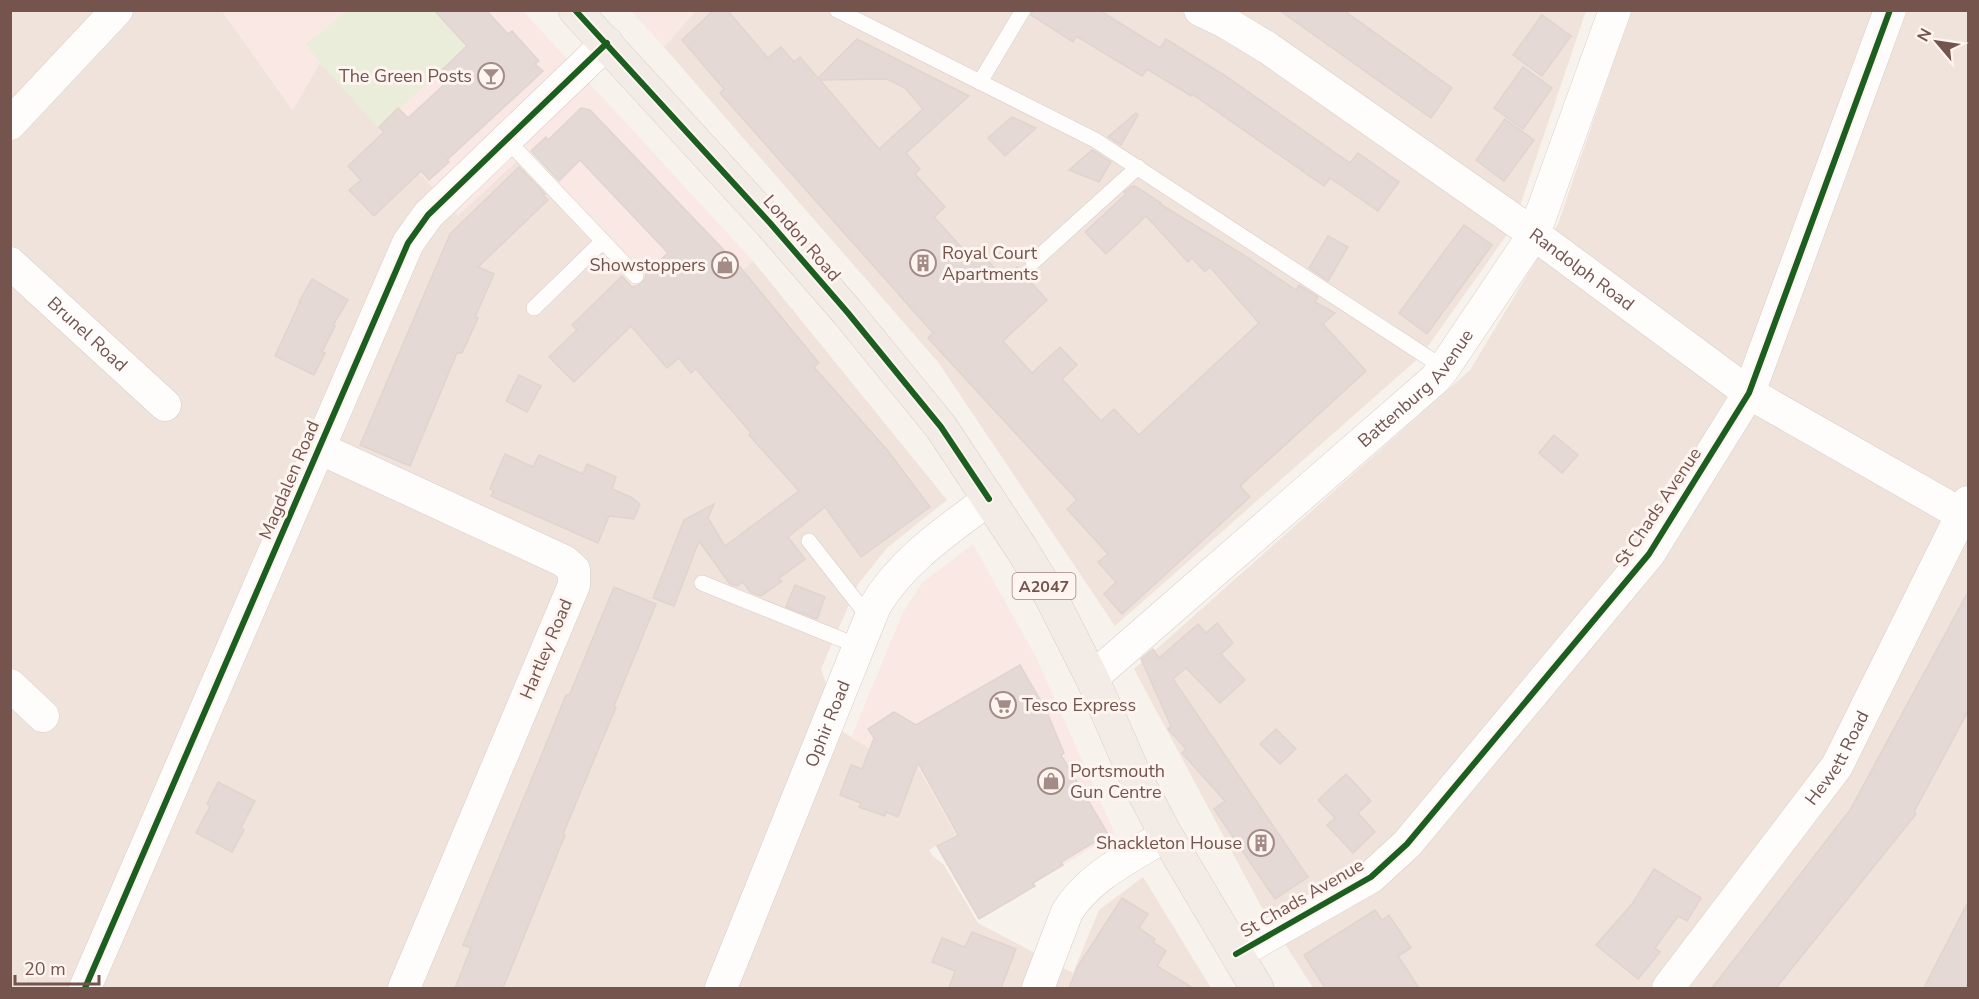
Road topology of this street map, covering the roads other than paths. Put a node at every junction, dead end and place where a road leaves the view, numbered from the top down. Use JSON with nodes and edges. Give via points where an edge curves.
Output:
{"nodes":[{"id":1,"x":117,"y":10,"type":"edge"},
{"id":2,"x":575,"y":10,"type":"edge"},
{"id":3,"x":837,"y":10,"type":"edge"},
{"id":4,"x":1023,"y":10,"type":"edge"},
{"id":5,"x":1200,"y":10,"type":"edge"},
{"id":6,"x":1615,"y":10,"type":"edge"},
{"id":7,"x":1890,"y":10,"type":"edge"},
{"id":8,"x":854,"y":14,"type":"edge"},
{"id":9,"x":607,"y":43,"type":"junction"},
{"id":10,"x":980,"y":82,"type":"junction"},
{"id":11,"x":10,"y":124,"type":"edge"},
{"id":12,"x":507,"y":140,"type":"junction"},
{"id":13,"x":1138,"y":167,"type":"junction"},
{"id":14,"x":1534,"y":234,"type":"junction"},
{"id":15,"x":603,"y":241,"type":"junction"},
{"id":16,"x":10,"y":262,"type":"edge"},
{"id":17,"x":1033,"y":262,"type":"dead end"},
{"id":18,"x":636,"y":276,"type":"dead end"},
{"id":19,"x":534,"y":308,"type":"dead end"},
{"id":20,"x":1444,"y":368,"type":"junction"},
{"id":21,"x":1749,"y":393,"type":"junction"},
{"id":22,"x":165,"y":405,"type":"dead end"},
{"id":23,"x":319,"y":448,"type":"junction"},
{"id":24,"x":989,"y":499,"type":"junction"},
{"id":25,"x":1967,"y":512,"type":"edge"},
{"id":26,"x":808,"y":541,"type":"dead end"},
{"id":27,"x":702,"y":583,"type":"dead end"},
{"id":28,"x":864,"y":632,"type":"junction"},
{"id":29,"x":1092,"y":678,"type":"junction"},
{"id":30,"x":10,"y":686,"type":"edge"},
{"id":31,"x":43,"y":716,"type":"dead end"},
{"id":32,"x":1166,"y":835,"type":"junction"},
{"id":33,"x":1236,"y":954,"type":"junction"},
{"id":34,"x":85,"y":988,"type":"edge"},
{"id":35,"x":404,"y":988,"type":"edge"},
{"id":36,"x":721,"y":988,"type":"edge"},
{"id":37,"x":1038,"y":988,"type":"edge"},
{"id":38,"x":1257,"y":988,"type":"edge"},
{"id":39,"x":1668,"y":988,"type":"edge"}],
"edges":[{"from":1,"to":11,"type":"street"},
{"from":2,"to":9,"type":"main road","name":"London Road","number":"A2047"},
{"from":3,"to":8,"type":"lane"},
{"from":4,"to":10,"type":"lane"},
{"from":5,"to":14,"type":"street","name":"Randolph Road","via":[[1268,48]]},
{"from":6,"to":14,"type":"street","name":"Battenburg Avenue"},
{"from":7,"to":21,"type":"street","name":"St Chads Avenue"},
{"from":8,"to":10,"type":"lane"},
{"from":9,"to":12,"type":"street","name":"Magdalen Road"},
{"from":9,"to":24,"type":"main road","name":"London Road","number":"A2047","via":[[848,313],[941,427]]},
{"from":10,"to":13,"type":"lane","via":[[1095,140]]},
{"from":12,"to":15,"type":"lane"},
{"from":12,"to":23,"type":"street","name":"Magdalen Road","via":[[428,214],[408,243]]},
{"from":13,"to":17,"type":"lane"},
{"from":13,"to":20,"type":"lane"},
{"from":14,"to":20,"type":"street","name":"Battenburg Avenue"},
{"from":14,"to":21,"type":"street","name":"Randolph Road"},
{"from":15,"to":18,"type":"lane"},
{"from":15,"to":19,"type":"lane"},
{"from":16,"to":22,"type":"street","name":"Brunel Road"},
{"from":20,"to":29,"type":"street","name":"Battenburg Avenue"},
{"from":21,"to":25,"type":"street","name":"Randolph Road"},
{"from":21,"to":33,"type":"street","name":"St Chads Avenue","via":[[1649,554],[1407,844],[1371,877]]},
{"from":23,"to":34,"type":"street","name":"Magdalen Road"},
{"from":23,"to":35,"type":"street","name":"Hartley Road","via":[[564,561],[574,570],[574,585]]},
{"from":24,"to":28,"type":"street","name":"Ophir Road","via":[[901,570],[886,588]]},
{"from":24,"to":29,"type":"main road","name":"London Road","number":"A2047","via":[[1051,597]]},
{"from":25,"to":39,"type":"street","name":"Hewett Road","via":[[1837,766]]},
{"from":26,"to":28,"type":"lane"},
{"from":27,"to":28,"type":"lane"},
{"from":28,"to":36,"type":"street","name":"Ophir Road"},
{"from":29,"to":32,"type":"main road","name":"London Road","number":"A2047"},
{"from":30,"to":31,"type":"street"},
{"from":32,"to":33,"type":"main road","name":"London Road","number":"A2047"},
{"from":32,"to":37,"type":"street","via":[[1096,879],[1073,903]]},
{"from":33,"to":38,"type":"main road","name":"London Road","number":"A2047"}]}
